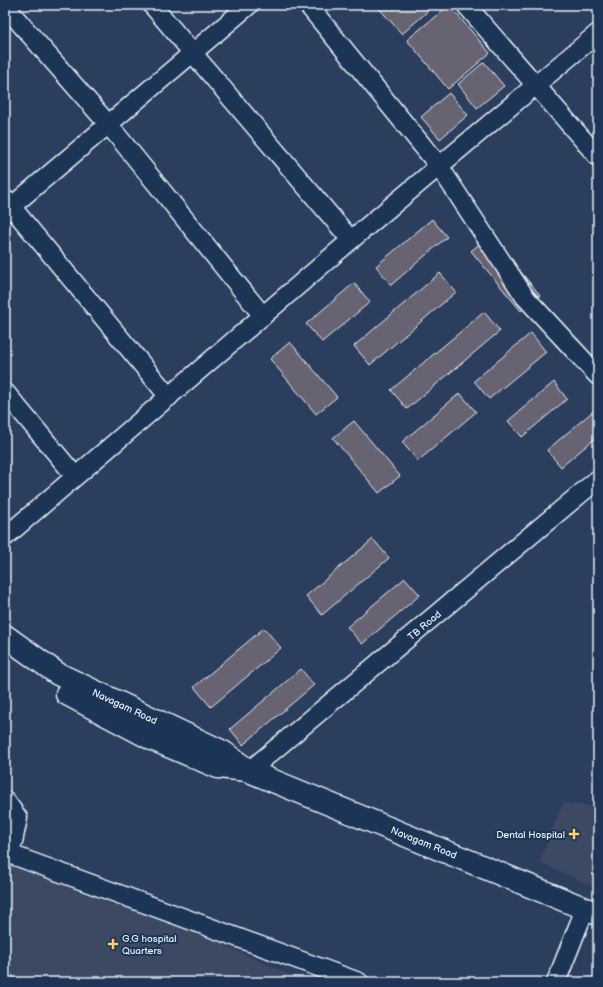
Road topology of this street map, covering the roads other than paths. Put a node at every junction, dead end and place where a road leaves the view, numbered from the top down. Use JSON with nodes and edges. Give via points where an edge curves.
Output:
{"nodes":[{"id":1,"x":152,"y":5,"type":"edge"},
{"id":2,"x":249,"y":5,"type":"edge"},
{"id":3,"x":308,"y":5,"type":"edge"},
{"id":4,"x":466,"y":5,"type":"edge"},
{"id":5,"x":5,"y":6,"type":"edge"},
{"id":6,"x":598,"y":33,"type":"edge"},
{"id":7,"x":193,"y":53,"type":"junction"},
{"id":8,"x":536,"y":85,"type":"junction"},
{"id":9,"x":108,"y":124,"type":"junction"},
{"id":10,"x":598,"y":157,"type":"edge"},
{"id":11,"x":439,"y":166,"type":"junction"},
{"id":12,"x":7,"y":206,"type":"edge"},
{"id":13,"x":351,"y":240,"type":"junction"},
{"id":14,"x":263,"y":316,"type":"junction"},
{"id":15,"x":598,"y":376,"type":"edge"},
{"id":16,"x":5,"y":392,"type":"edge"},
{"id":17,"x":169,"y":397,"type":"junction"},
{"id":18,"x":75,"y":476,"type":"junction"},
{"id":19,"x":598,"y":479,"type":"edge"},
{"id":20,"x":5,"y":537,"type":"edge"},
{"id":21,"x":5,"y":636,"type":"edge"},
{"id":22,"x":5,"y":651,"type":"edge"},
{"id":23,"x":249,"y":771,"type":"junction"},
{"id":24,"x":5,"y":800,"type":"edge"},
{"id":25,"x":6,"y":856,"type":"edge"},
{"id":26,"x":592,"y":911,"type":"edge"},
{"id":27,"x":359,"y":982,"type":"edge"},
{"id":28,"x":556,"y":982,"type":"edge"}],
"edges":[{"from":1,"to":7,"type":"street"},
{"from":2,"to":7,"type":"street"},
{"from":3,"to":11,"type":"street"},
{"from":4,"to":8,"type":"street"},
{"from":5,"to":9,"type":"street"},
{"from":6,"to":8,"type":"street"},
{"from":7,"to":9,"type":"street"},
{"from":7,"to":13,"type":"street"},
{"from":8,"to":10,"type":"street"},
{"from":8,"to":11,"type":"street"},
{"from":9,"to":12,"type":"street"},
{"from":9,"to":14,"type":"street"},
{"from":11,"to":13,"type":"street"},
{"from":11,"to":15,"type":"street","via":[[524,297]]},
{"from":12,"to":17,"type":"street"},
{"from":13,"to":14,"type":"street"},
{"from":14,"to":17,"type":"street"},
{"from":16,"to":18,"type":"street"},
{"from":17,"to":18,"type":"street"},
{"from":18,"to":20,"type":"street"},
{"from":19,"to":23,"type":"street","name":"TB Road"},
{"from":21,"to":23,"type":"street","name":"Navagam Road","via":[[58,674],[223,752]]},
{"from":22,"to":23,"type":"street","name":"Navagam Road","via":[[63,692],[152,739],[218,767]]},
{"from":23,"to":26,"type":"street","name":"Navagam Road"},
{"from":24,"to":25,"type":"street","via":[[18,818],[13,842]]},
{"from":25,"to":27,"type":"street"},
{"from":26,"to":28,"type":"street"}]}
